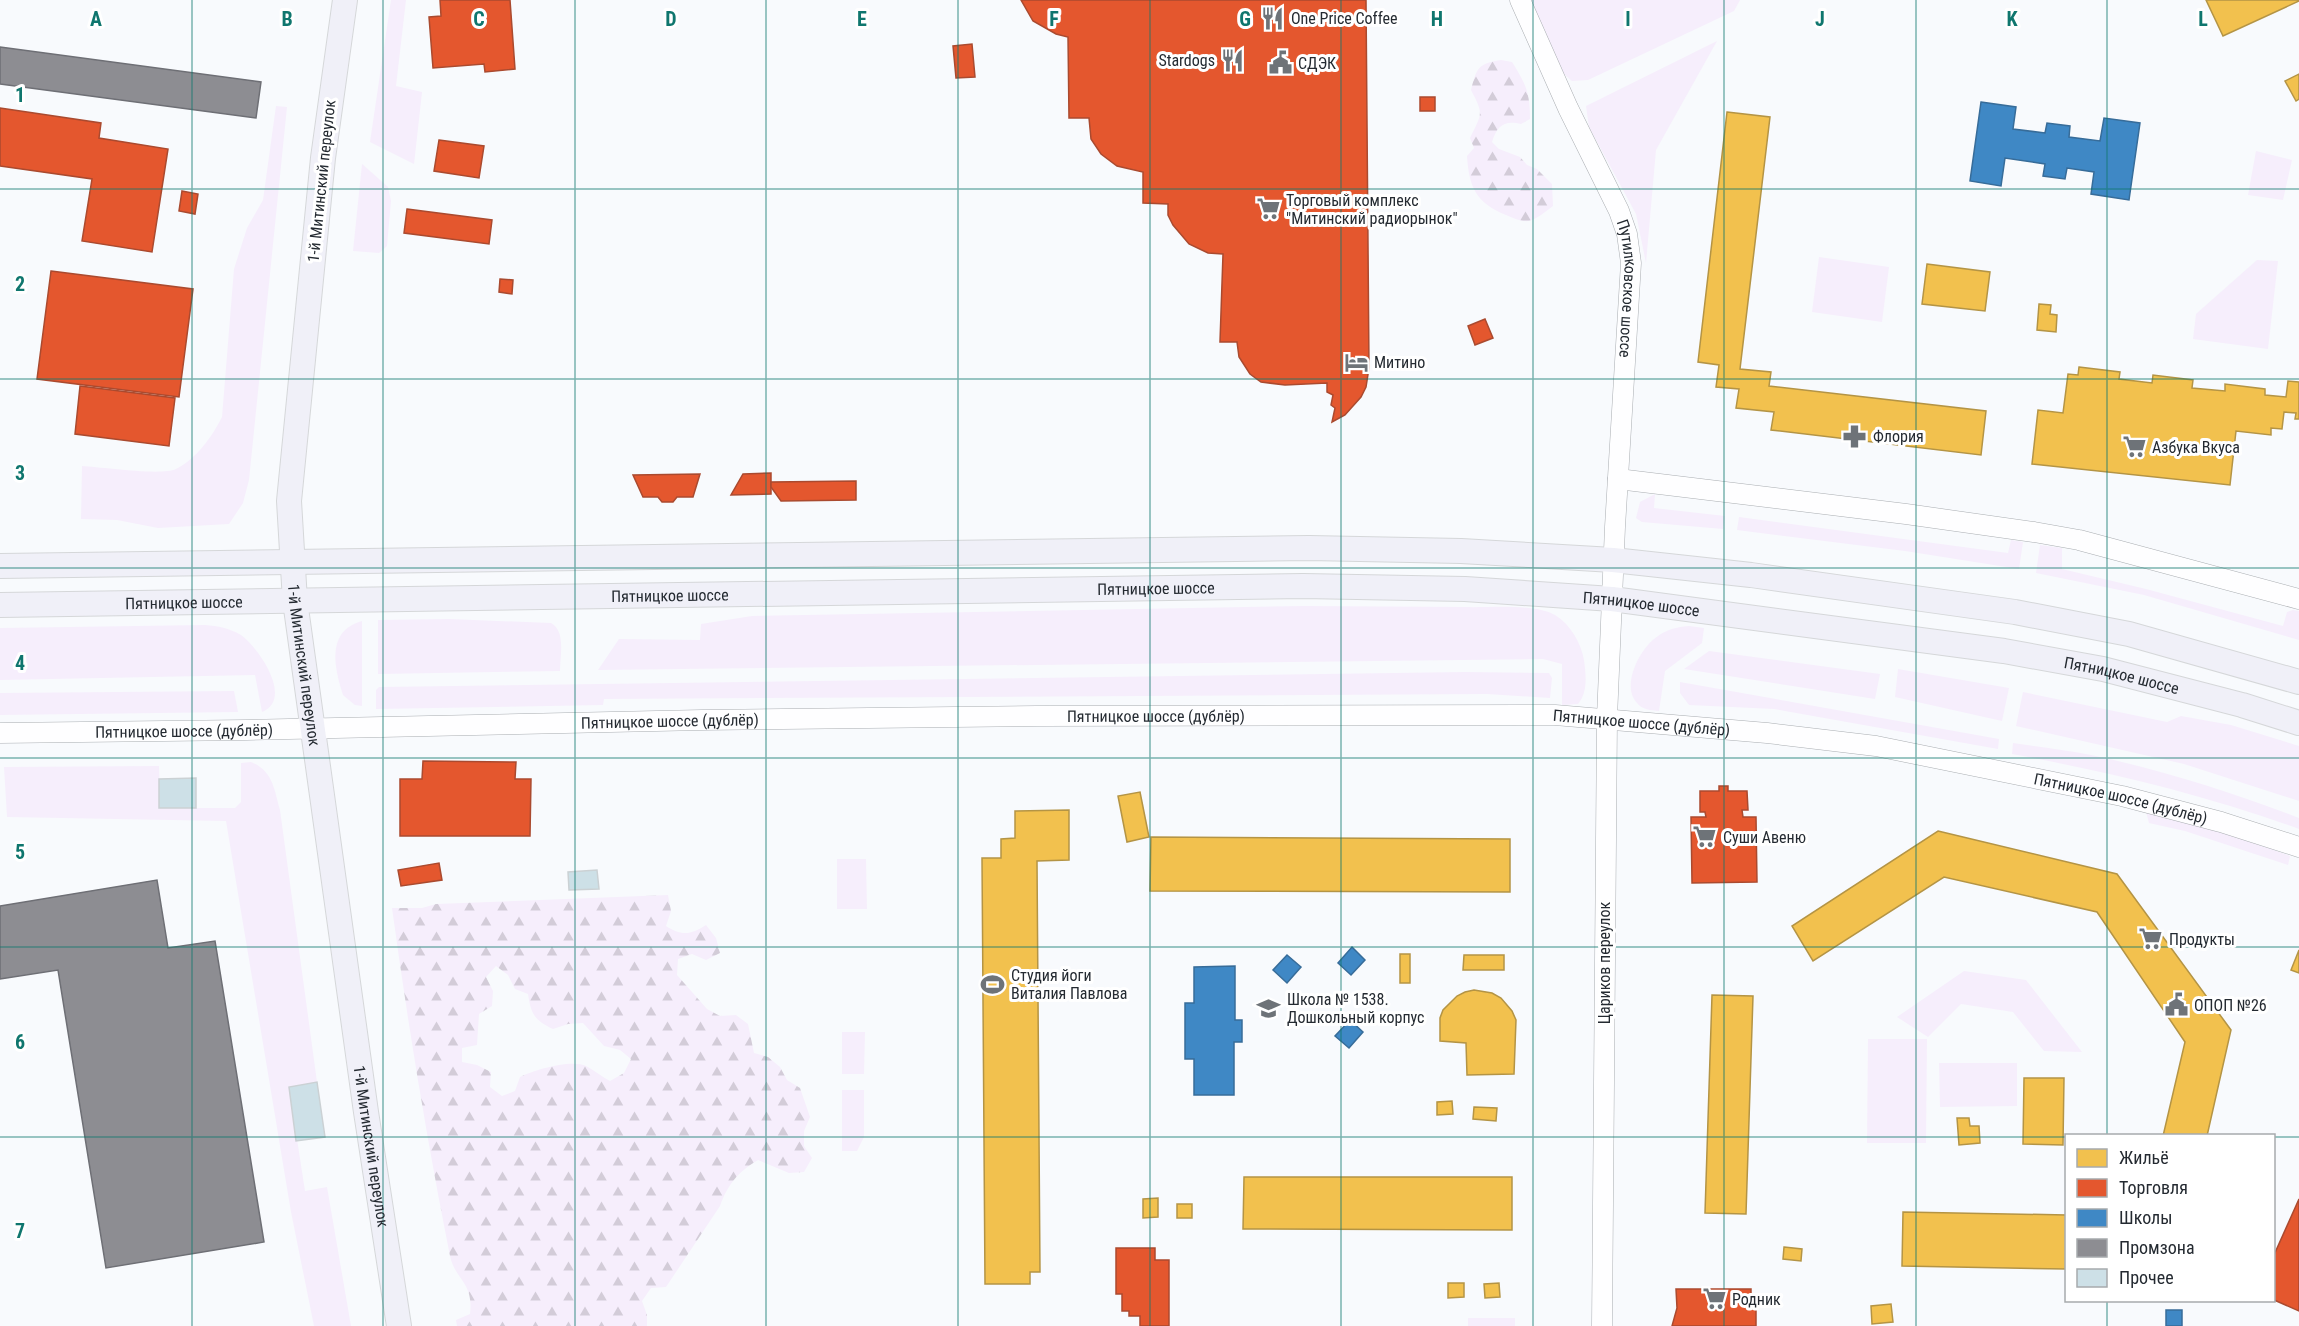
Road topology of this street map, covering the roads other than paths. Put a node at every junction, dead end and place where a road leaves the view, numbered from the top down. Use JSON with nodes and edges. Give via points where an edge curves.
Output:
{"nodes":[{"id":1,"x":345,"y":0,"type":"edge"},
{"id":2,"x":1520,"y":0,"type":"edge"},
{"id":3,"x":1618,"y":479,"type":"junction"},
{"id":4,"x":1613,"y":560,"type":"junction"},
{"id":5,"x":292,"y":561,"type":"junction"},
{"id":6,"x":0,"y":566,"type":"edge"},
{"id":7,"x":1612,"y":599,"type":"junction"},
{"id":8,"x":2299,"y":599,"type":"edge"},
{"id":9,"x":295,"y":601,"type":"junction"},
{"id":10,"x":0,"y":605,"type":"edge"},
{"id":11,"x":2299,"y":682,"type":"edge"},
{"id":12,"x":1607,"y":718,"type":"junction"},
{"id":13,"x":2299,"y":723,"type":"edge"},
{"id":14,"x":314,"y":727,"type":"junction"},
{"id":15,"x":0,"y":734,"type":"edge"},
{"id":16,"x":2299,"y":846,"type":"edge"},
{"id":17,"x":399,"y":1326,"type":"edge"},
{"id":18,"x":1602,"y":1326,"type":"edge"}],
"edges":[{"from":1,"to":5,"type":"main road","name":"1-й Митинский переулок","via":[[322,158],[289,501]]},
{"from":2,"to":3,"type":"street","name":"Путилковское шоссе","via":[[1619,210],[1628,244]]},
{"from":3,"to":4,"type":"street","name":"Путилковское шоссе"},
{"from":3,"to":8,"type":"street","via":[[2034,532],[2079,540]]},
{"from":4,"to":5,"type":"main road","via":[[1310,548]]},
{"from":4,"to":7,"type":"street","name":"Путилковское шоссе"},
{"from":4,"to":11,"type":"main road","via":[[2015,612],[2129,634]]},
{"from":5,"to":6,"type":"main road"},
{"from":5,"to":9,"type":"main road","name":"1-й Митинский переулок"},
{"from":7,"to":9,"type":"main road","name":"Пятницкое шоссе","via":[[1303,586]]},
{"from":7,"to":12,"type":"street","name":"Цариков переулок"},
{"from":7,"to":13,"type":"main road","name":"Пятницкое шоссе","via":[[1992,650],[2103,669]]},
{"from":9,"to":10,"type":"main road","name":"Пятницкое шоссе"},
{"from":9,"to":14,"type":"main road","name":"1-й Митинский переулок"},
{"from":12,"to":14,"type":"street","name":"Пятницкое шоссе (дублёр)","via":[[1037,716]]},
{"from":12,"to":16,"type":"street","name":"Пятницкое шоссе (дублёр)","via":[[1876,746],[2122,796]]},
{"from":12,"to":18,"type":"street","name":"Цариков переулок"},
{"from":14,"to":15,"type":"street","name":"Пятницкое шоссе (дублёр)"},
{"from":14,"to":17,"type":"main road","name":"1-й Митинский переулок"}]}
